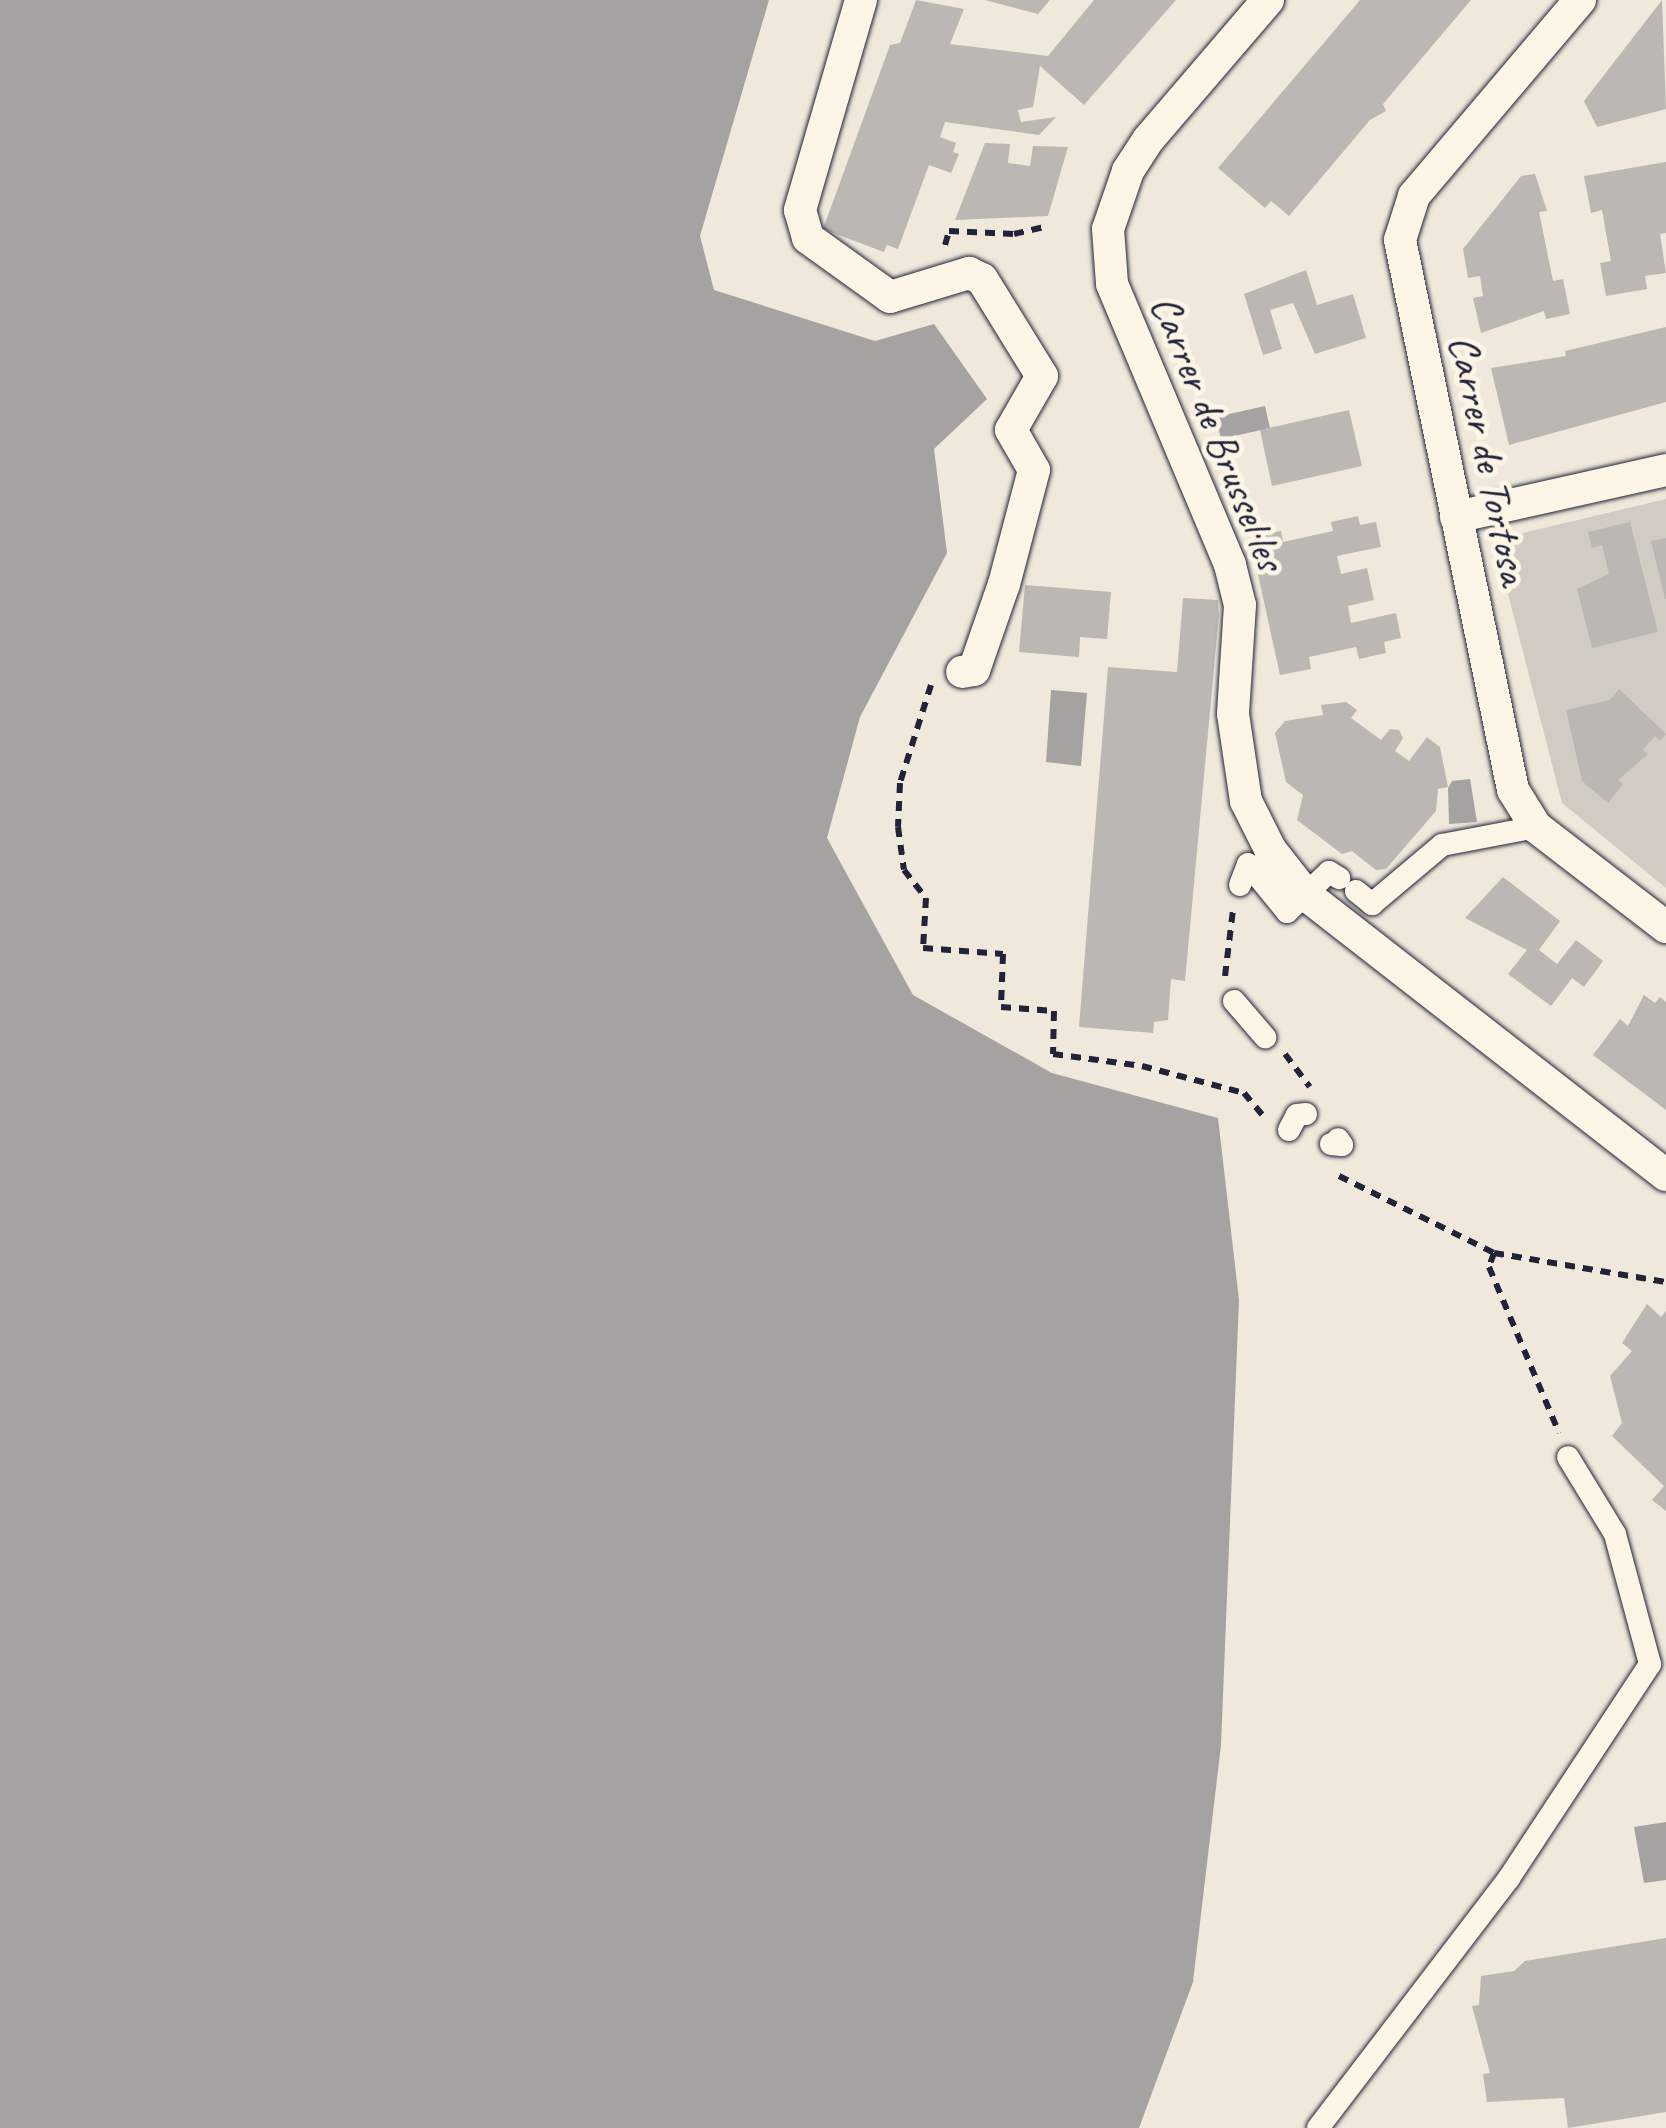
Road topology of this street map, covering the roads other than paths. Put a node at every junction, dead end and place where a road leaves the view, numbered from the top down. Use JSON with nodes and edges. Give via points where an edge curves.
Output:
{"nodes":[{"id":1,"x":861,"y":0,"type":"edge"},
{"id":2,"x":1268,"y":0,"type":"edge"},
{"id":3,"x":1580,"y":0,"type":"edge"},
{"id":4,"x":1666,"y":470,"type":"edge"},
{"id":5,"x":1456,"y":518,"type":"junction"},
{"id":6,"x":962,"y":672,"type":"road end"},
{"id":7,"x":1536,"y":827,"type":"junction"},
{"id":8,"x":1240,"y":884,"type":"dead end"},
{"id":9,"x":1306,"y":895,"type":"junction"},
{"id":10,"x":1666,"y":927,"type":"edge"},
{"id":11,"x":1234,"y":1001,"type":"dead end"},
{"id":12,"x":1265,"y":1036,"type":"dead end"},
{"id":13,"x":1666,"y":1174,"type":"edge"},
{"id":14,"x":1568,"y":1457,"type":"road end"},
{"id":15,"x":1318,"y":2128,"type":"edge"}],
"edges":[{"from":1,"to":6,"type":"street","via":[[800,210],[808,238],[890,297],[969,273],[982,279],[1042,376],[1011,430],[1034,470],[1004,584],[974,670]]},
{"from":2,"to":9,"type":"street","name":"Carrer de Brussel·les","via":[[1128,171],[1108,229],[1108,258],[1112,284],[1230,565],[1240,605],[1234,714],[1246,802],[1270,850]]},
{"from":3,"to":5,"type":"street","name":"Carrer de Tortosa","via":[[1414,196],[1400,240]]},
{"from":4,"to":5,"type":"street"},
{"from":5,"to":7,"type":"street","name":"Carrer de Tortosa","via":[[1513,790]]},
{"from":7,"to":9,"type":"street","via":[[1442,846],[1372,904],[1329,872]]},
{"from":7,"to":10,"type":"street","name":"Carrer de Tortosa"},
{"from":8,"to":9,"type":"street","via":[[1248,864],[1288,912]]},
{"from":9,"to":13,"type":"street","name":"Carrer de Brussel·les"},
{"from":11,"to":12,"type":"street"},
{"from":14,"to":15,"type":"street","via":[[1615,1534],[1650,1664],[1509,1878]]}]}
